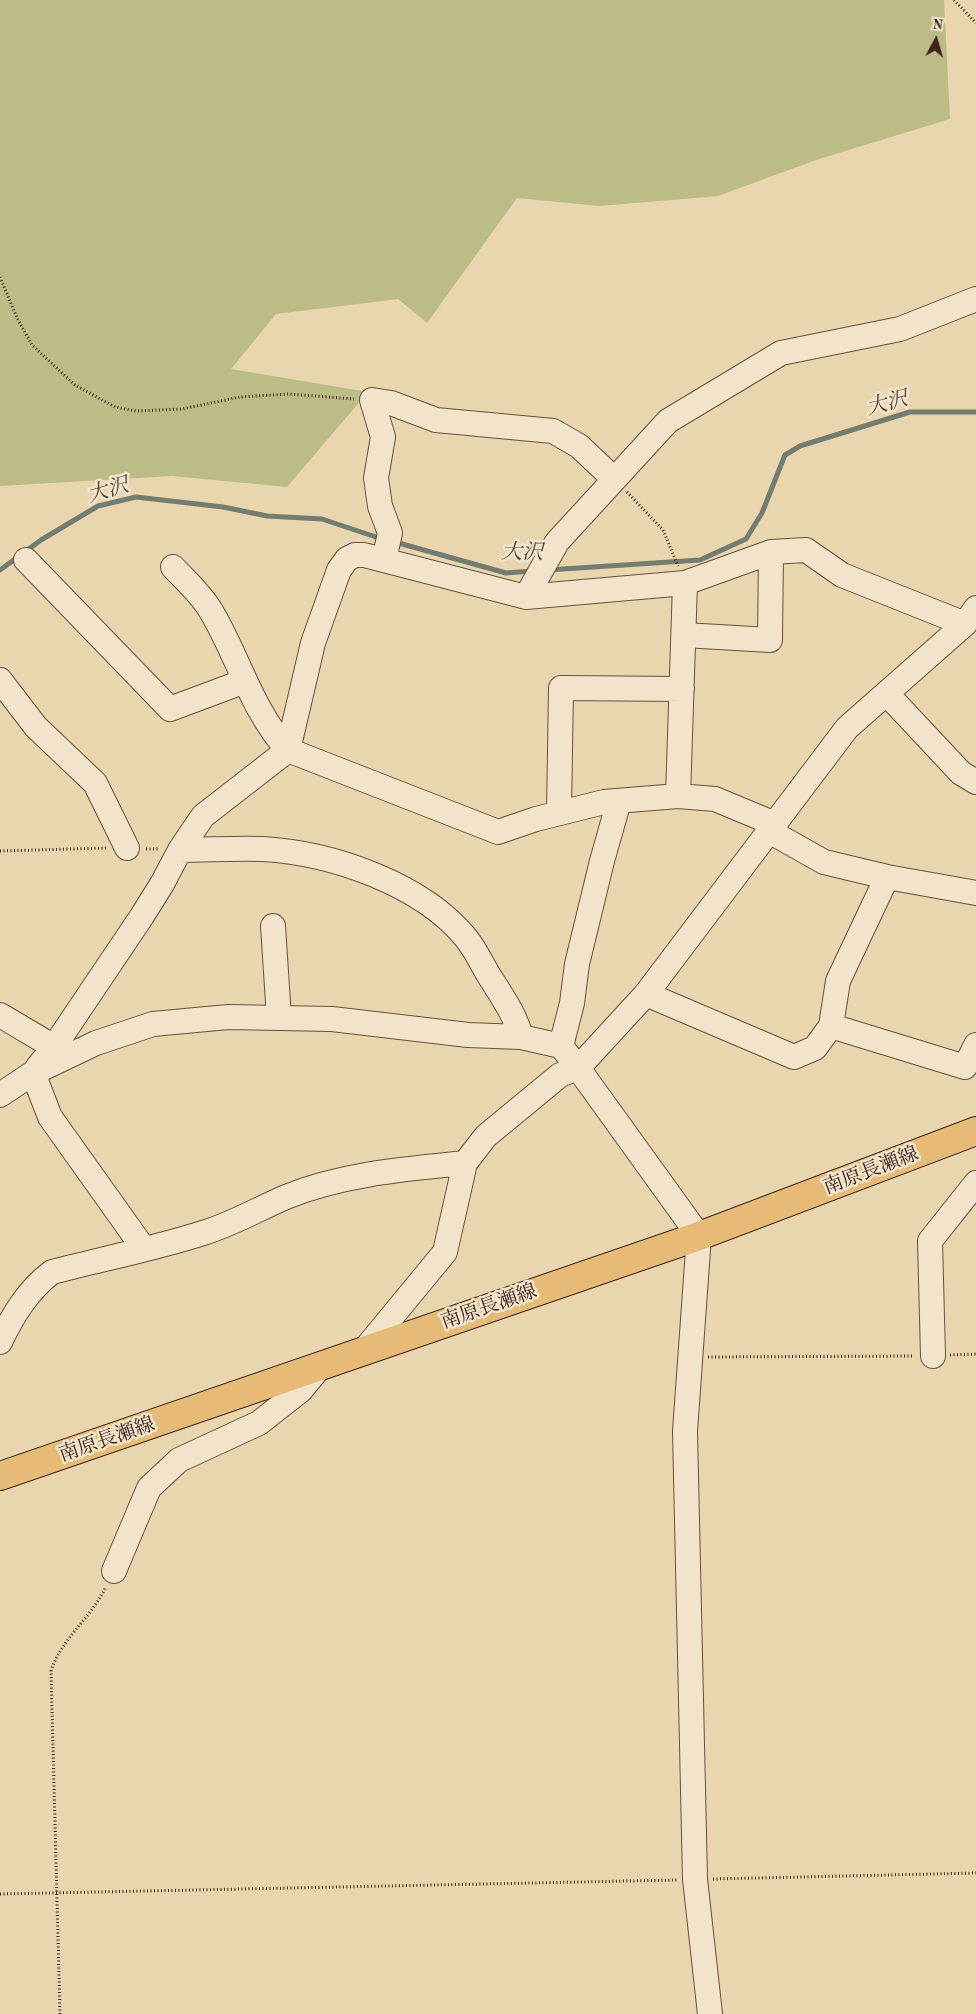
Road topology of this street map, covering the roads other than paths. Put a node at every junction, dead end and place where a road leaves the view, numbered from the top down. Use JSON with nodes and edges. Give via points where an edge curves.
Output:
{"nodes":[{"id":1,"x":976,"y":300,"type":"edge"},
{"id":2,"x":614,"y":478,"type":"junction"},
{"id":3,"x":771,"y":552,"type":"junction"},
{"id":4,"x":26,"y":560,"type":"dead end"},
{"id":5,"x":384,"y":560,"type":"junction"},
{"id":6,"x":174,"y":567,"type":"dead end"},
{"id":7,"x":686,"y":584,"type":"junction"},
{"id":8,"x":526,"y":597,"type":"junction"},
{"id":9,"x":971,"y":616,"type":"edge"},
{"id":10,"x":684,"y":634,"type":"junction"},
{"id":11,"x":0,"y":680,"type":"edge"},
{"id":12,"x":245,"y":681,"type":"junction"},
{"id":13,"x":682,"y":689,"type":"junction"},
{"id":14,"x":886,"y":694,"type":"junction"},
{"id":15,"x":288,"y":750,"type":"junction"},
{"id":16,"x":976,"y":782,"type":"edge"},
{"id":17,"x":678,"y":796,"type":"junction"},
{"id":18,"x":619,"y":801,"type":"junction"},
{"id":19,"x":559,"y":813,"type":"junction"},
{"id":20,"x":772,"y":828,"type":"junction"},
{"id":21,"x":127,"y":848,"type":"road end"},
{"id":22,"x":180,"y":850,"type":"junction"},
{"id":23,"x":886,"y":877,"type":"junction"},
{"id":24,"x":976,"y":893,"type":"edge"},
{"id":25,"x":273,"y":926,"type":"dead end"},
{"id":26,"x":646,"y":994,"type":"junction"},
{"id":27,"x":0,"y":1015,"type":"edge"},
{"id":28,"x":279,"y":1018,"type":"junction"},
{"id":29,"x":831,"y":1026,"type":"junction"},
{"id":30,"x":521,"y":1037,"type":"junction"},
{"id":31,"x":976,"y":1045,"type":"edge"},
{"id":32,"x":561,"y":1046,"type":"junction"},
{"id":33,"x":54,"y":1047,"type":"junction"},
{"id":34,"x":578,"y":1068,"type":"junction"},
{"id":35,"x":971,"y":1069,"type":"edge"},
{"id":36,"x":33,"y":1073,"type":"junction"},
{"id":37,"x":0,"y":1095,"type":"edge"},
{"id":38,"x":976,"y":1131,"type":"edge"},
{"id":39,"x":465,"y":1163,"type":"junction"},
{"id":40,"x":976,"y":1183,"type":"edge"},
{"id":41,"x":699,"y":1236,"type":"junction"},
{"id":42,"x":144,"y":1249,"type":"junction"},
{"id":43,"x":0,"y":1342,"type":"edge"},
{"id":44,"x":366,"y":1348,"type":"junction"},
{"id":45,"x":933,"y":1356,"type":"road end"},
{"id":46,"x":319,"y":1368,"type":"junction"},
{"id":47,"x":0,"y":1476,"type":"edge"},
{"id":48,"x":114,"y":1571,"type":"road end"},
{"id":49,"x":710,"y":2014,"type":"edge"}],
"edges":[{"from":1,"to":2,"type":"street","via":[[900,329],[781,353],[668,421]]},
{"from":2,"to":5,"type":"street","via":[[579,446],[553,431],[436,420],[391,403],[372,400],[383,438],[376,478],[380,506],[390,533]]},
{"from":2,"to":8,"type":"street","via":[[557,542]]},
{"from":3,"to":7,"type":"street"},
{"from":3,"to":9,"type":"street","via":[[806,550],[842,575]]},
{"from":3,"to":10,"type":"street","via":[[770,640]]},
{"from":4,"to":12,"type":"street","via":[[170,708]]},
{"from":5,"to":8,"type":"street"},
{"from":5,"to":15,"type":"street","via":[[355,555],[339,570],[313,643]]},
{"from":6,"to":12,"type":"street","via":[[211,610]]},
{"from":7,"to":8,"type":"street"},
{"from":7,"to":10,"type":"street"},
{"from":9,"to":14,"type":"street"},
{"from":10,"to":13,"type":"street"},
{"from":11,"to":21,"type":"street","via":[[36,726],[95,784]]},
{"from":12,"to":15,"type":"street","via":[[278,740]]},
{"from":13,"to":17,"type":"street"},
{"from":13,"to":19,"type":"street","via":[[561,688]]},
{"from":14,"to":16,"type":"street","via":[[962,772]]},
{"from":14,"to":20,"type":"street","via":[[847,728]]},
{"from":15,"to":19,"type":"street","via":[[498,832]]},
{"from":15,"to":22,"type":"street","via":[[202,816]]},
{"from":17,"to":18,"type":"street"},
{"from":17,"to":20,"type":"street","via":[[715,799]]},
{"from":18,"to":19,"type":"street"},
{"from":18,"to":32,"type":"street","via":[[577,964],[572,1003]]},
{"from":20,"to":23,"type":"street","via":[[824,862]]},
{"from":20,"to":26,"type":"street"},
{"from":22,"to":30,"type":"street","via":[[263,850],[310,855],[342,863],[407,890],[466,938],[516,1018]]},
{"from":22,"to":33,"type":"street","via":[[142,916]]},
{"from":23,"to":24,"type":"street"},
{"from":23,"to":29,"type":"street","via":[[838,981]]},
{"from":25,"to":28,"type":"street"},
{"from":26,"to":29,"type":"street","via":[[794,1057],[816,1048]]},
{"from":26,"to":34,"type":"street"},
{"from":27,"to":33,"type":"street"},
{"from":28,"to":30,"type":"street","via":[[332,1019],[468,1035]]},
{"from":28,"to":36,"type":"street","via":[[228,1017],[153,1024],[96,1043]]},
{"from":29,"to":35,"type":"street"},
{"from":30,"to":32,"type":"street"},
{"from":31,"to":35,"type":"street"},
{"from":32,"to":34,"type":"street"},
{"from":33,"to":36,"type":"street"},
{"from":34,"to":39,"type":"street","via":[[560,1075],[486,1136]]},
{"from":34,"to":41,"type":"street"},
{"from":36,"to":37,"type":"street"},
{"from":36,"to":42,"type":"street","via":[[50,1117]]},
{"from":38,"to":41,"type":"main road","name":"南原長瀬線"},
{"from":39,"to":42,"type":"street","via":[[394,1170],[319,1186],[286,1197],[242,1220]]},
{"from":39,"to":44,"type":"street","via":[[445,1252]]},
{"from":40,"to":45,"type":"street","via":[[930,1241]]},
{"from":41,"to":44,"type":"main road","name":"南原長瀬線"},
{"from":41,"to":49,"type":"street","via":[[685,1431],[695,1879]]},
{"from":42,"to":43,"type":"street","via":[[52,1272],[37,1283],[10,1320]]},
{"from":44,"to":46,"type":"main road","name":"南原長瀬線"},
{"from":46,"to":47,"type":"main road","name":"南原長瀬線"},
{"from":46,"to":48,"type":"street","via":[[301,1390],[259,1423],[178,1460],[149,1488]]}]}
